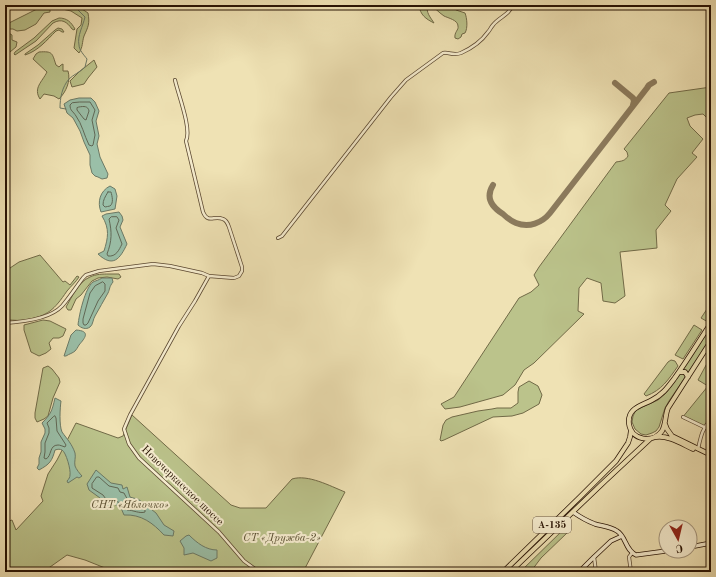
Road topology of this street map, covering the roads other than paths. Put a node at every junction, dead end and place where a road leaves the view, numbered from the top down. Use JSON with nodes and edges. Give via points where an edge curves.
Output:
{"nodes":[{"id":1,"x":512,"y":5,"type":"edge"},
{"id":2,"x":175,"y":80,"type":"dead end"},
{"id":3,"x":278,"y":238,"type":"dead end"},
{"id":4,"x":209,"y":276,"type":"junction"},
{"id":5,"x":5,"y":323,"type":"edge"},
{"id":6,"x":711,"y":323,"type":"edge"},
{"id":7,"x":709,"y":330,"type":"edge"},
{"id":8,"x":711,"y":341,"type":"edge"},
{"id":9,"x":679,"y":372,"type":"junction"},
{"id":10,"x":688,"y":377,"type":"junction"},
{"id":11,"x":683,"y":417,"type":"dead end"},
{"id":12,"x":711,"y":419,"type":"edge"},
{"id":13,"x":665,"y":422,"type":"junction"},
{"id":14,"x":704,"y":427,"type":"junction"},
{"id":15,"x":711,"y":428,"type":"edge"},
{"id":16,"x":631,"y":429,"type":"junction"},
{"id":17,"x":656,"y":437,"type":"junction"},
{"id":18,"x":650,"y":439,"type":"junction"},
{"id":19,"x":698,"y":449,"type":"junction"},
{"id":20,"x":711,"y":455,"type":"edge"},
{"id":21,"x":573,"y":512,"type":"junction"},
{"id":22,"x":622,"y":536,"type":"junction"},
{"id":23,"x":711,"y":544,"type":"edge"},
{"id":24,"x":698,"y":546,"type":"edge"},
{"id":25,"x":658,"y":552,"type":"edge"},
{"id":26,"x":632,"y":553,"type":"junction"},
{"id":27,"x":594,"y":556,"type":"junction"},
{"id":28,"x":258,"y":572,"type":"edge"},
{"id":29,"x":503,"y":572,"type":"edge"},
{"id":30,"x":510,"y":572,"type":"edge"},
{"id":31,"x":579,"y":572,"type":"edge"},
{"id":32,"x":596,"y":572,"type":"edge"},
{"id":33,"x":632,"y":572,"type":"edge"}],
"edges":[{"from":1,"to":3,"type":"street","via":[[510,11],[473,47],[460,53],[443,53],[406,80]]},
{"from":2,"to":4,"type":"street","via":[[187,123],[186,142],[203,212],[208,218],[227,222],[242,267],[237,278]]},
{"from":4,"to":5,"type":"street","via":[[153,264],[99,271],[86,275],[58,310],[30,320]]},
{"from":4,"to":28,"type":"street","name":"Новочеркасское шоссе","via":[[124,429],[129,444],[139,458]]},
{"from":6,"to":7,"type":"main road"},
{"from":7,"to":9,"type":"main road"},
{"from":8,"to":10,"type":"main road"},
{"from":9,"to":10,"type":"main road","via":[[685,372]]},
{"from":9,"to":16,"type":"main road","via":[[657,398],[633,410],[629,419]]},
{"from":10,"to":13,"type":"main road","via":[[668,408]]},
{"from":11,"to":14,"type":"street"},
{"from":12,"to":14,"type":"street"},
{"from":13,"to":17,"type":"main road"},
{"from":13,"to":19,"type":"main road","via":[[670,435]]},
{"from":14,"to":15,"type":"street"},
{"from":14,"to":19,"type":"street"},
{"from":16,"to":18,"type":"main road","via":[[641,438]]},
{"from":16,"to":29,"type":"main road","number":"А-135","via":[[628,443],[616,461]]},
{"from":17,"to":18,"type":"main road"},
{"from":17,"to":20,"type":"main road","via":[[666,437],[698,452]]},
{"from":18,"to":21,"type":"main road","number":"А-135"},
{"from":19,"to":20,"type":"main road"},
{"from":21,"to":22,"type":"street","via":[[584,520],[616,530]]},
{"from":21,"to":30,"type":"main road","number":"А-135"},
{"from":22,"to":26,"type":"street"},
{"from":22,"to":27,"type":"street","via":[[611,541]]},
{"from":23,"to":24,"type":"street"},
{"from":25,"to":26,"type":"street","via":[[636,555]]},
{"from":26,"to":33,"type":"street","via":[[629,556]]},
{"from":27,"to":31,"type":"street"},
{"from":27,"to":32,"type":"street"}]}
